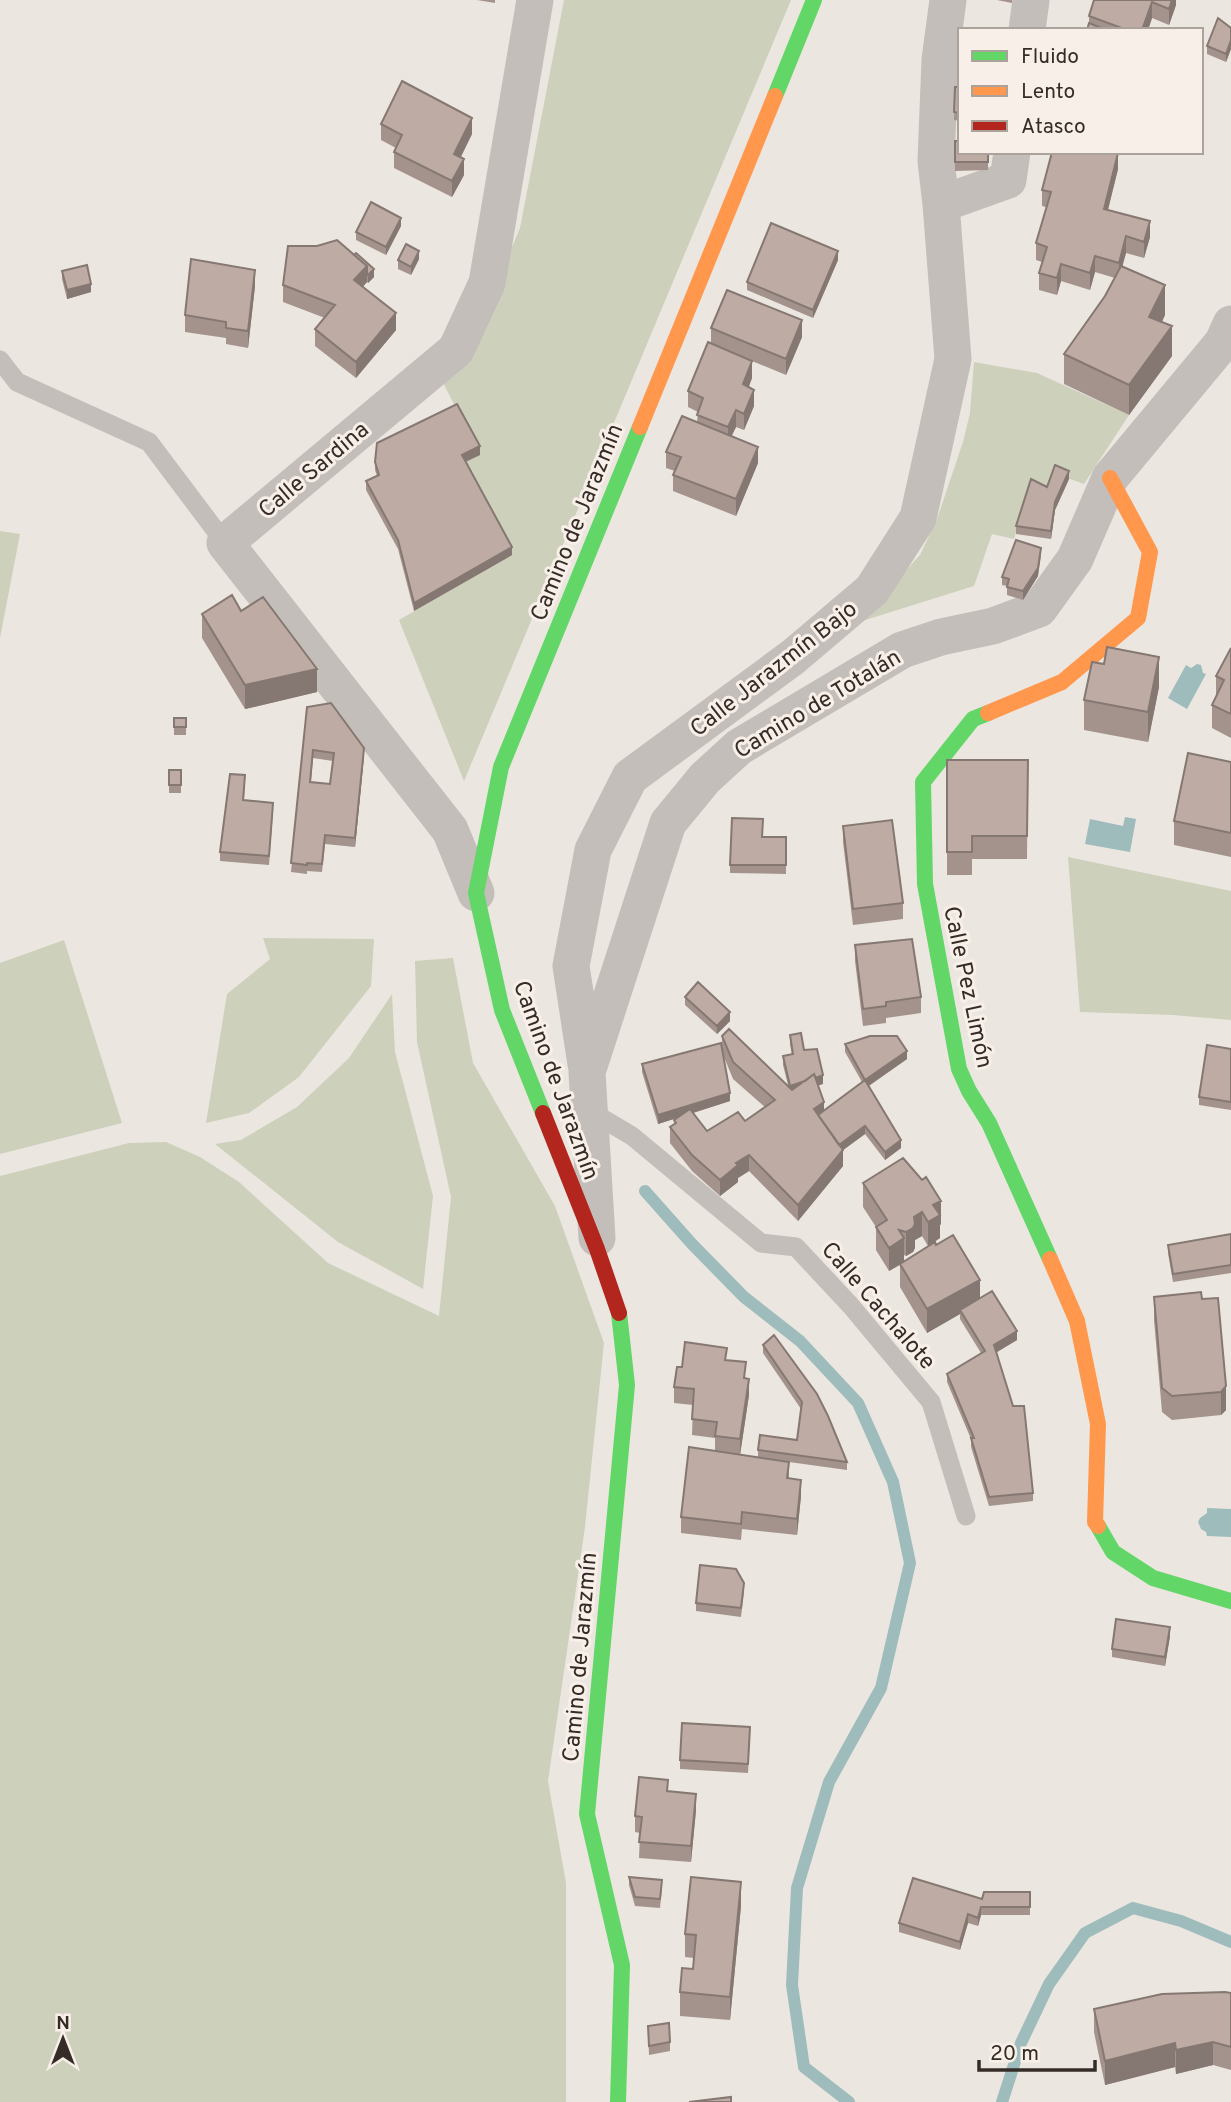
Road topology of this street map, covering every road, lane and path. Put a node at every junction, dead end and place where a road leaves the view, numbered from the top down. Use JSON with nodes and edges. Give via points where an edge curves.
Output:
{"nodes":[{"id":1,"x":535,"y":0,"type":"edge"},
{"id":2,"x":814,"y":0,"type":"edge"},
{"id":3,"x":948,"y":0,"type":"edge"},
{"id":4,"x":1031,"y":0,"type":"edge"},
{"id":5,"x":1027,"y":28,"type":"edge"},
{"id":6,"x":1012,"y":154,"type":"edge"},
{"id":7,"x":941,"y":204,"type":"junction"},
{"id":8,"x":1231,"y":324,"type":"edge"},
{"id":9,"x":0,"y":360,"type":"edge"},
{"id":10,"x":1110,"y":478,"type":"junction"},
{"id":11,"x":225,"y":543,"type":"junction"},
{"id":12,"x":476,"y":893,"type":"junction"},
{"id":13,"x":587,"y":1072,"type":"junction"},
{"id":14,"x":588,"y":1110,"type":"junction"},
{"id":15,"x":597,"y":1249,"type":"junction"},
{"id":16,"x":966,"y":1516,"type":"dead end"},
{"id":17,"x":1231,"y":1601,"type":"edge"},
{"id":18,"x":618,"y":2102,"type":"edge"}],
"edges":[{"from":1,"to":11,"type":"street","name":"Calle Sardina","via":[[488,283],[456,350]]},
{"from":2,"to":12,"type":"street","name":"Camino de Jarazmín","via":[[501,766]]},
{"from":3,"to":7,"type":"street","name":"Calle Jarazmín Bajo","via":[[940,60],[936,161]]},
{"from":4,"to":5,"type":"street"},
{"from":6,"to":7,"type":"street","via":[[1008,180]]},
{"from":7,"to":13,"type":"street","name":"Calle Jarazmín Bajo","via":[[953,359],[918,518],[872,590],[793,657],[630,777],[593,850],[571,967]]},
{"from":8,"to":10,"type":"street","name":"Camino de Totalán","via":[[1223,342]]},
{"from":9,"to":11,"type":"lane","via":[[18,382],[149,442]]},
{"from":10,"to":13,"type":"street","name":"Camino de Totalán","via":[[1075,559],[1040,609],[902,650],[739,747],[705,778],[668,823]]},
{"from":10,"to":17,"type":"street","name":"Calle Pez Limón","via":[[1150,552],[1138,618],[1062,682],[973,719],[923,782],[925,884],[959,1069],[989,1123],[1077,1321],[1098,1424],[1095,1522],[1113,1552],[1153,1578]]},
{"from":11,"to":12,"type":"street","via":[[450,830]]},
{"from":12,"to":15,"type":"street","name":"Camino de Jarazmín","via":[[502,1010]]},
{"from":13,"to":14,"type":"street","name":"Camino de Totalán"},
{"from":14,"to":15,"type":"street","name":"Camino de Totalán"},
{"from":14,"to":16,"type":"lane","name":"Calle Cachalote","via":[[632,1136],[761,1243],[796,1247],[931,1402]]},
{"from":15,"to":18,"type":"street","name":"Camino de Jarazmín","via":[[620,1317],[627,1385],[587,1814],[622,1965]]}]}
